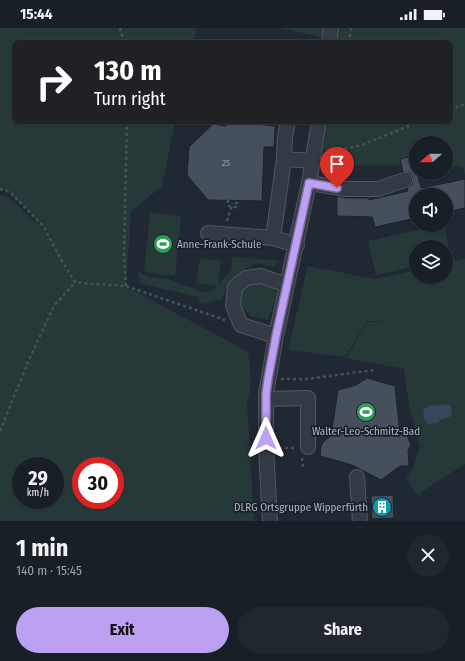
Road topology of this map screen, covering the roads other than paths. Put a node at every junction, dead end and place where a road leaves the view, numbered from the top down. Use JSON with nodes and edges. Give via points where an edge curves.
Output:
{"nodes":[{"id":1,"x":331,"y":28,"type":"edge"},
{"id":2,"x":329,"y":40,"type":"edge"},
{"id":3,"x":287,"y":124,"type":"edge"},
{"id":4,"x":319,"y":124,"type":"edge"},
{"id":5,"x":314,"y":158,"type":"junction"},
{"id":6,"x":284,"y":159,"type":"junction"},
{"id":7,"x":405,"y":180,"type":"dead end"},
{"id":8,"x":309,"y":183,"type":"junction"},
{"id":9,"x":208,"y":233,"type":"dead end"},
{"id":10,"x":273,"y":238,"type":"junction"},
{"id":11,"x":297,"y":244,"type":"junction"},
{"id":12,"x":287,"y":285,"type":"junction"},
{"id":13,"x":276,"y":336,"type":"junction"},
{"id":14,"x":266,"y":399,"type":"junction"},
{"id":15,"x":308,"y":447,"type":"dead end"},
{"id":16,"x":357,"y":477,"type":"dead end"},
{"id":17,"x":270,"y":521,"type":"edge"},
{"id":18,"x":360,"y":521,"type":"edge"}],
"edges":[{"from":1,"to":2,"type":"street"},
{"from":3,"to":6,"type":"street"},
{"from":4,"to":5,"type":"street"},
{"from":5,"to":6,"type":"street"},
{"from":5,"to":8,"type":"street"},
{"from":6,"to":10,"type":"street"},
{"from":7,"to":8,"type":"street","via":[[378,189],[347,189]]},
{"from":8,"to":11,"type":"street"},
{"from":9,"to":10,"type":"street"},
{"from":10,"to":11,"type":"street"},
{"from":11,"to":12,"type":"street"},
{"from":12,"to":13,"type":"street"},
{"from":12,"to":13,"type":"street","via":[[261,276],[246,278],[235,287],[233,306],[241,325]]},
{"from":13,"to":14,"type":"street"},
{"from":14,"to":15,"type":"street","via":[[308,398]]},
{"from":14,"to":17,"type":"street"},
{"from":16,"to":18,"type":"street"}]}
